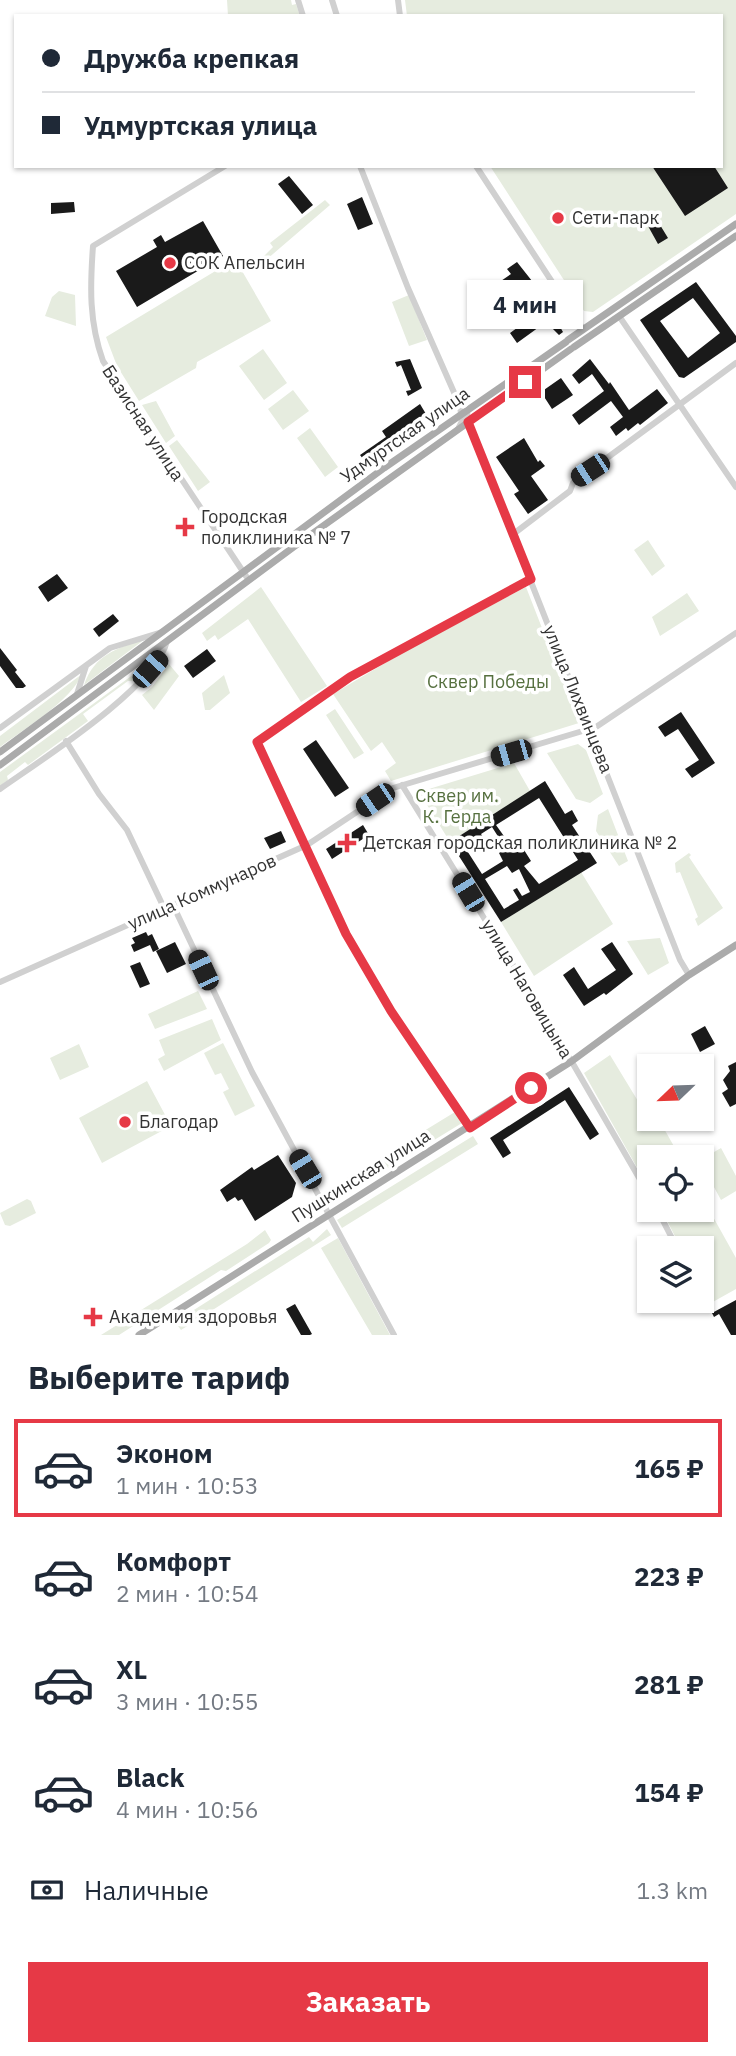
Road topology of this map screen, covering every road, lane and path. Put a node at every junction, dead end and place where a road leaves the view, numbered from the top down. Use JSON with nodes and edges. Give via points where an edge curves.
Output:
{"nodes":[{"id":1,"x":222,"y":168,"type":"edge"},
{"id":2,"x":361,"y":168,"type":"edge"},
{"id":3,"x":477,"y":168,"type":"edge"},
{"id":4,"x":736,"y":225,"type":"edge"},
{"id":5,"x":736,"y":236,"type":"edge"},
{"id":6,"x":619,"y":316,"type":"junction"},
{"id":7,"x":583,"y":329,"type":"junction"},
{"id":8,"x":736,"y":363,"type":"edge"},
{"id":9,"x":504,"y":385,"type":"junction"},
{"id":10,"x":509,"y":393,"type":"junction"},
{"id":11,"x":679,"y":405,"type":"junction"},
{"id":12,"x":464,"y":413,"type":"junction"},
{"id":13,"x":468,"y":422,"type":"junction"},
{"id":14,"x":458,"y":429,"type":"junction"},
{"id":15,"x":384,"y":468,"type":"junction"},
{"id":16,"x":390,"y":477,"type":"junction"},
{"id":17,"x":736,"y":488,"type":"edge"},
{"id":18,"x":512,"y":535,"type":"junction"},
{"id":19,"x":289,"y":538,"type":"junction"},
{"id":20,"x":295,"y":546,"type":"junction"},
{"id":21,"x":243,"y":572,"type":"junction"},
{"id":22,"x":531,"y":579,"type":"junction"},
{"id":23,"x":249,"y":581,"type":"junction"},
{"id":24,"x":182,"y":617,"type":"junction"},
{"id":25,"x":188,"y":625,"type":"junction"},
{"id":26,"x":163,"y":631,"type":"junction"},
{"id":27,"x":736,"y":634,"type":"edge"},
{"id":28,"x":167,"y":641,"type":"junction"},
{"id":29,"x":87,"y":664,"type":"junction"},
{"id":30,"x":77,"y":694,"type":"junction"},
{"id":31,"x":0,"y":728,"type":"edge"},
{"id":32,"x":591,"y":730,"type":"junction"},
{"id":33,"x":66,"y":741,"type":"junction"},
{"id":34,"x":0,"y":752,"type":"edge"},
{"id":35,"x":0,"y":765,"type":"edge"},
{"id":36,"x":402,"y":785,"type":"junction"},
{"id":37,"x":0,"y":789,"type":"edge"},
{"id":38,"x":307,"y":845,"type":"junction"},
{"id":39,"x":173,"y":905,"type":"junction"},
{"id":40,"x":164,"y":908,"type":"junction"},
{"id":41,"x":735,"y":947,"type":"edge"},
{"id":42,"x":689,"y":975,"type":"junction"},
{"id":43,"x":0,"y":982,"type":"edge"},
{"id":44,"x":572,"y":1061,"type":"junction"},
{"id":45,"x":470,"y":1128,"type":"junction"},
{"id":46,"x":637,"y":1174,"type":"edge"},
{"id":47,"x":329,"y":1214,"type":"junction"},
{"id":48,"x":139,"y":1335,"type":"edge"},
{"id":49,"x":394,"y":1335,"type":"edge"}],
"edges":[{"from":1,"to":21,"type":"street","name":"Базисная улица","via":[[93,246],[89,294],[103,361]]},
{"from":2,"to":12,"type":"street"},
{"from":3,"to":7,"type":"street"},
{"from":4,"to":7,"type":"main road","name":"Удмуртская улица"},
{"from":5,"to":6,"type":"main road","name":"Удмуртская улица"},
{"from":6,"to":10,"type":"main road","name":"Удмуртская улица"},
{"from":6,"to":11,"type":"street"},
{"from":7,"to":9,"type":"main road","name":"Удмуртская улица"},
{"from":8,"to":11,"type":"street"},
{"from":9,"to":10,"type":"main road"},
{"from":9,"to":12,"type":"main road","name":"Удмуртская улица"},
{"from":10,"to":13,"type":"main road","name":"Удмуртская улица"},
{"from":11,"to":17,"type":"street"},
{"from":11,"to":18,"type":"street","via":[[579,478],[570,491]]},
{"from":12,"to":13,"type":"street","name":"улица Лихвинцева"},
{"from":12,"to":14,"type":"street"},
{"from":12,"to":15,"type":"main road","name":"Удмуртская улица"},
{"from":13,"to":14,"type":"main road","name":"Удмуртская улица"},
{"from":13,"to":18,"type":"street","name":"улица Лихвинцева"},
{"from":14,"to":16,"type":"main road","name":"Удмуртская улица"},
{"from":15,"to":16,"type":"main road"},
{"from":15,"to":19,"type":"main road","name":"Удмуртская улица"},
{"from":16,"to":20,"type":"main road","name":"Удмуртская улица"},
{"from":18,"to":22,"type":"street","name":"улица Лихвинцева"},
{"from":19,"to":20,"type":"main road"},
{"from":19,"to":21,"type":"main road","name":"Удмуртская улица"},
{"from":20,"to":23,"type":"main road","name":"Удмуртская улица"},
{"from":21,"to":23,"type":"street","name":"Базисная улица"},
{"from":21,"to":24,"type":"main road","name":"Удмуртская улица"},
{"from":22,"to":32,"type":"street","name":"улица Лихвинцева"},
{"from":22,"to":38,"type":"street","via":[[350,677],[257,742]]},
{"from":23,"to":25,"type":"main road","name":"Удмуртская улица"},
{"from":24,"to":25,"type":"main road"},
{"from":24,"to":26,"type":"main road","name":"Удмуртская улица"},
{"from":25,"to":28,"type":"main road","name":"Удмуртская улица"},
{"from":26,"to":29,"type":"street","name":"Удмуртская улица","via":[[110,648]]},
{"from":26,"to":30,"type":"main road","name":"Удмуртская улица"},
{"from":27,"to":32,"type":"street","name":"улица Коммунаров"},
{"from":28,"to":33,"type":"street","name":"Удмуртская улица","via":[[164,654],[131,692]]},
{"from":28,"to":35,"type":"main road","name":"Удмуртская улица"},
{"from":29,"to":30,"type":"street"},
{"from":29,"to":31,"type":"street","name":"Удмуртская улица"},
{"from":30,"to":34,"type":"main road","name":"Удмуртская улица"},
{"from":32,"to":36,"type":"street","name":"улица Коммунаров"},
{"from":32,"to":42,"type":"street","name":"улица Лихвинцева"},
{"from":33,"to":37,"type":"street","name":"Удмуртская улица"},
{"from":33,"to":40,"type":"street","via":[[127,830]]},
{"from":36,"to":38,"type":"street","name":"улица Коммунаров"},
{"from":36,"to":44,"type":"street","name":"улица Наговицына"},
{"from":38,"to":39,"type":"street","name":"улица Коммунаров"},
{"from":38,"to":45,"type":"street","via":[[327,898],[370,976]]},
{"from":39,"to":40,"type":"street","name":"улица Коммунаров"},
{"from":39,"to":47,"type":"street","via":[[252,1072]]},
{"from":40,"to":43,"type":"street","name":"улица Коммунаров"},
{"from":41,"to":42,"type":"main road","name":"Пушкинская улица"},
{"from":42,"to":44,"type":"main road","name":"Пушкинская улица"},
{"from":44,"to":45,"type":"main road","name":"Пушкинская улица"},
{"from":44,"to":46,"type":"street","name":"улица Наговицына"},
{"from":45,"to":47,"type":"main road","name":"Пушкинская улица"},
{"from":47,"to":48,"type":"main road","name":"Пушкинская улица"},
{"from":47,"to":49,"type":"street"}]}
